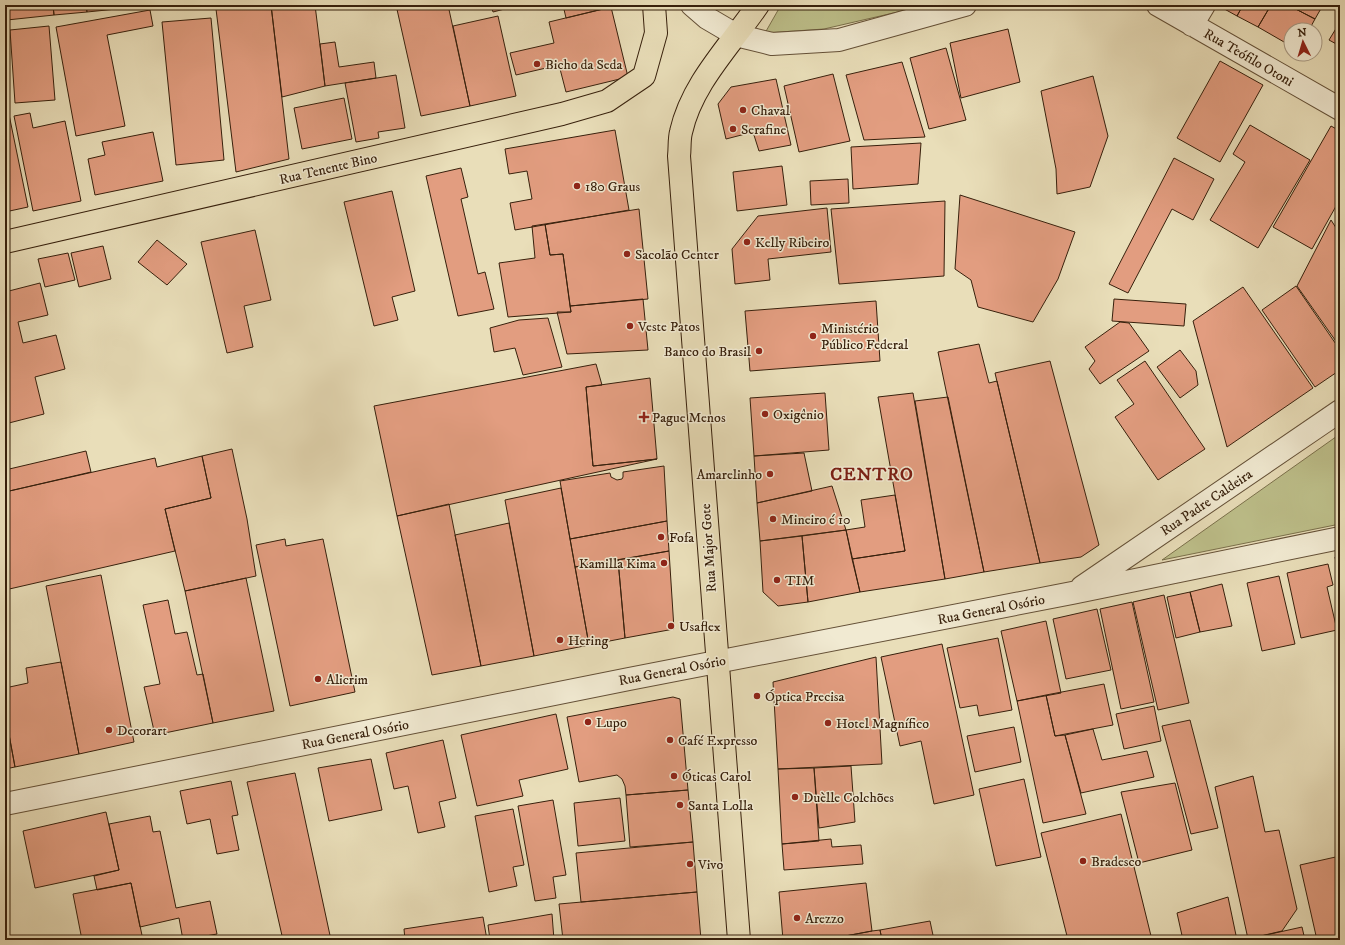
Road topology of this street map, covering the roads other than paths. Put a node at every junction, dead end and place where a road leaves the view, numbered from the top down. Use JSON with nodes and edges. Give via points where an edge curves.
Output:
{"nodes":[{"id":1,"x":654,"y":5,"type":"edge"},
{"id":2,"x":692,"y":5,"type":"edge"},
{"id":3,"x":758,"y":5,"type":"edge"},
{"id":4,"x":1158,"y":5,"type":"edge"},
{"id":5,"x":1204,"y":5,"type":"edge"},
{"id":6,"x":955,"y":6,"type":"edge"},
{"id":7,"x":1192,"y":25,"type":"junction"},
{"id":8,"x":736,"y":35,"type":"junction"},
{"id":9,"x":1340,"y":109,"type":"edge"},
{"id":10,"x":5,"y":242,"type":"edge"},
{"id":11,"x":1340,"y":411,"type":"edge"},
{"id":12,"x":1340,"y":538,"type":"edge"},
{"id":13,"x":1072,"y":593,"type":"junction"},
{"id":14,"x":717,"y":662,"type":"junction"},
{"id":15,"x":5,"y":804,"type":"edge"},
{"id":16,"x":738,"y":940,"type":"edge"}],
"edges":[{"from":1,"to":10,"type":"main road","name":"Rua Tenente Bino","via":[[656,33],[644,76],[607,101],[562,114]]},
{"from":2,"to":8,"type":"street","via":[[707,18]]},
{"from":3,"to":8,"type":"main road","name":"Rua Major Gote"},
{"from":4,"to":7,"type":"street","name":"Rua Teófilo Otoni"},
{"from":5,"to":7,"type":"street"},
{"from":6,"to":8,"type":"street","via":[[839,40],[772,44]]},
{"from":7,"to":9,"type":"street","name":"Rua Teófilo Otoni"},
{"from":8,"to":14,"type":"main road","name":"Rua Major Gote","via":[[707,73],[694,96],[680,134],[679,156]]},
{"from":11,"to":13,"type":"street","name":"Rua Padre Caldeira"},
{"from":12,"to":13,"type":"street","name":"Rua General Osório"},
{"from":13,"to":14,"type":"street","name":"Rua General Osório"},
{"from":14,"to":15,"type":"street","name":"Rua General Osório"},
{"from":14,"to":16,"type":"main road","name":"Rua Major Gote"}]}
